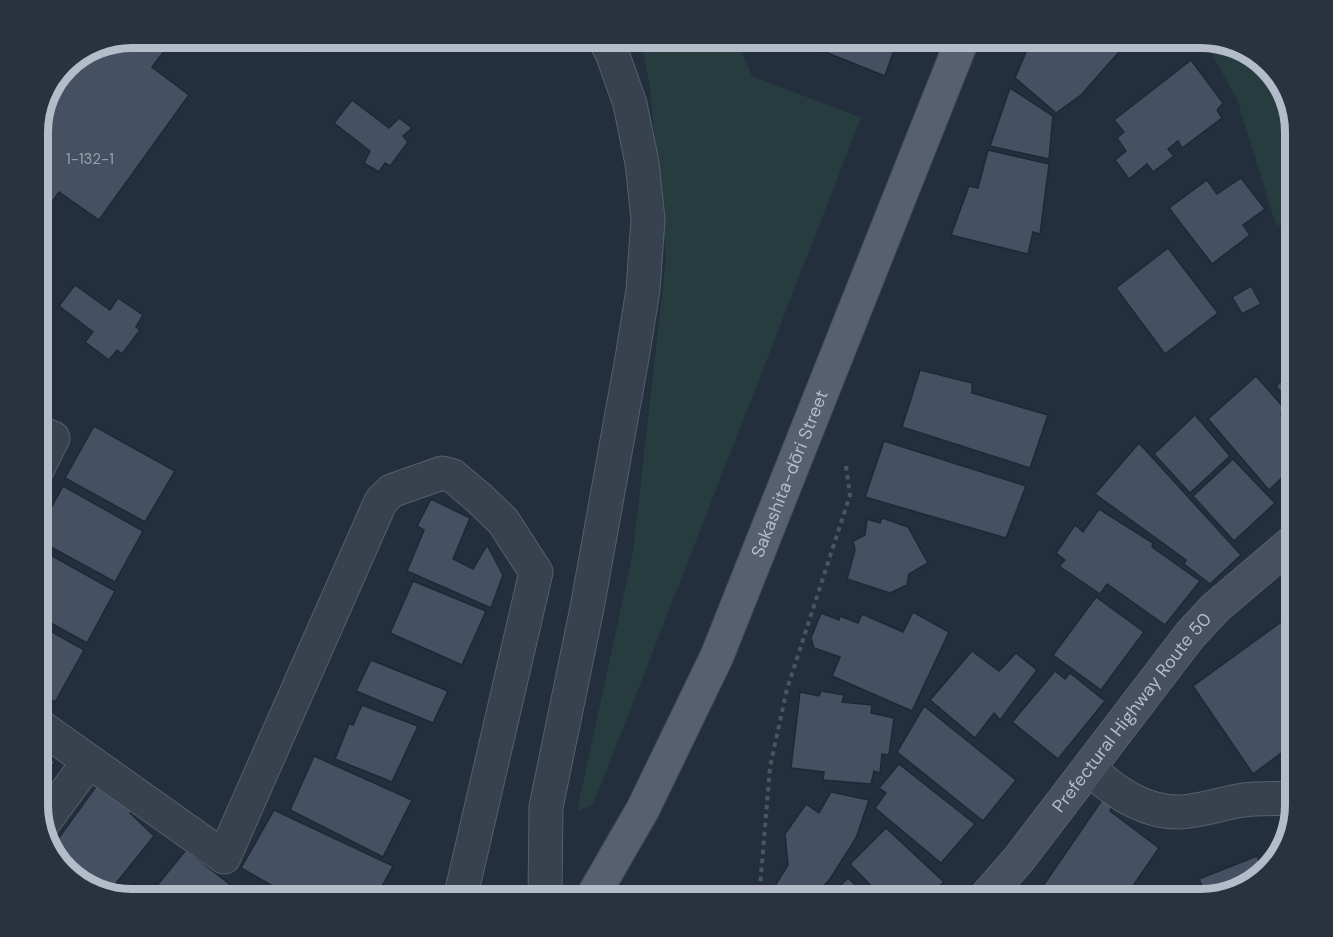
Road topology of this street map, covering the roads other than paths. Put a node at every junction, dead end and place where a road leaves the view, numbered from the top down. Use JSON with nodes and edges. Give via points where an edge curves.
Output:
{"nodes":[{"id":1,"x":609,"y":48,"type":"edge"},
{"id":2,"x":959,"y":48,"type":"edge"},
{"id":3,"x":48,"y":436,"type":"edge"},
{"id":4,"x":48,"y":448,"type":"edge"},
{"id":5,"x":1285,"y":549,"type":"edge"},
{"id":6,"x":48,"y":732,"type":"edge"},
{"id":7,"x":89,"y":761,"type":"junction"},
{"id":8,"x":1089,"y":768,"type":"junction"},
{"id":9,"x":1285,"y":798,"type":"edge"},
{"id":10,"x":49,"y":816,"type":"edge"},
{"id":11,"x":463,"y":889,"type":"edge"},
{"id":12,"x":545,"y":889,"type":"edge"},
{"id":13,"x":597,"y":889,"type":"edge"},
{"id":14,"x":994,"y":889,"type":"edge"}],
"edges":[{"from":1,"to":12,"type":"street","via":[[630,104],[642,163],[648,219],[643,290],[587,608],[546,807]]},
{"from":2,"to":13,"type":"main road","name":"Sakashita-dōri Street","via":[[717,656],[644,809]]},
{"from":3,"to":4,"type":"street","via":[[53,438]]},
{"from":5,"to":8,"type":"main road","name":"Prefectural Highway Route 50","via":[[1215,608],[1190,635]]},
{"from":6,"to":7,"type":"street"},
{"from":7,"to":10,"type":"street"},
{"from":7,"to":11,"type":"street","via":[[224,857],[381,501],[391,491],[442,473],[453,477],[503,521],[536,572]]},
{"from":8,"to":9,"type":"street","via":[[1106,784],[1132,799],[1162,810],[1179,812],[1246,800]]},
{"from":8,"to":14,"type":"main road","name":"Prefectural Highway Route 50"}]}
